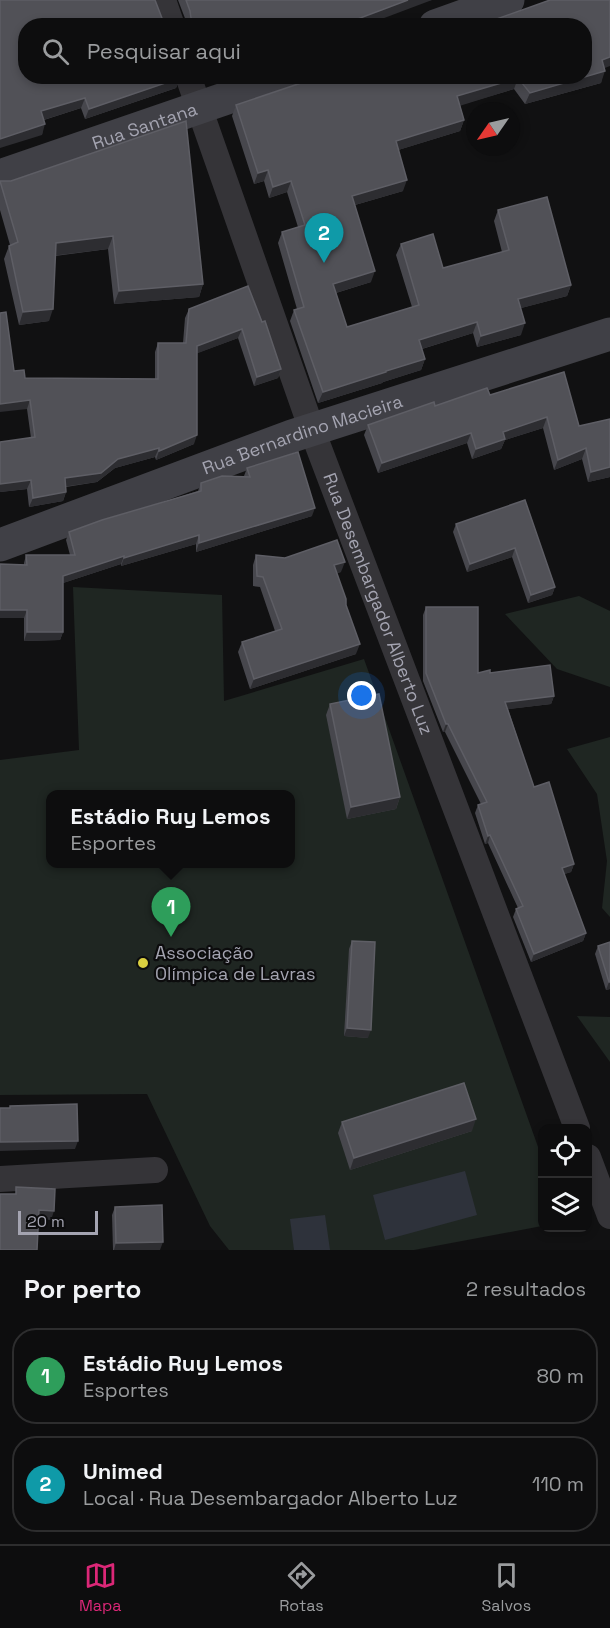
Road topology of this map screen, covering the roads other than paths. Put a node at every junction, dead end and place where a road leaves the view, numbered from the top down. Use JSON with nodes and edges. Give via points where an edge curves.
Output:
{"nodes":[{"id":1,"x":163,"y":0,"type":"edge"},
{"id":2,"x":508,"y":0,"type":"edge"},
{"id":3,"x":169,"y":18,"type":"edge"},
{"id":4,"x":457,"y":18,"type":"edge"},
{"id":5,"x":191,"y":84,"type":"edge"},
{"id":6,"x":269,"y":84,"type":"edge"},
{"id":7,"x":199,"y":109,"type":"junction"},
{"id":8,"x":0,"y":177,"type":"edge"},
{"id":9,"x":610,"y":334,"type":"edge"},
{"id":10,"x":312,"y":430,"type":"junction"},
{"id":11,"x":0,"y":545,"type":"edge"},
{"id":12,"x":575,"y":1124,"type":"edge"},
{"id":13,"x":592,"y":1168,"type":"edge"},
{"id":14,"x":155,"y":1170,"type":"dead end"},
{"id":15,"x":0,"y":1179,"type":"edge"},
{"id":16,"x":610,"y":1216,"type":"edge"}],
"edges":[{"from":1,"to":3,"type":"street"},
{"from":2,"to":4,"type":"main road"},
{"from":5,"to":7,"type":"street","name":"Rua Desembargador Alberto Luz"},
{"from":6,"to":7,"type":"main road","name":"Rua Santana"},
{"from":7,"to":8,"type":"main road","name":"Rua Santana"},
{"from":7,"to":10,"type":"street","name":"Rua Desembargador Alberto Luz"},
{"from":9,"to":10,"type":"main road","name":"Rua Bernardino Macieira"},
{"from":10,"to":11,"type":"main road","name":"Rua Bernardino Macieira"},
{"from":10,"to":12,"type":"street","name":"Rua Desembargador Alberto Luz"},
{"from":13,"to":16,"type":"street"},
{"from":14,"to":15,"type":"street"}]}
